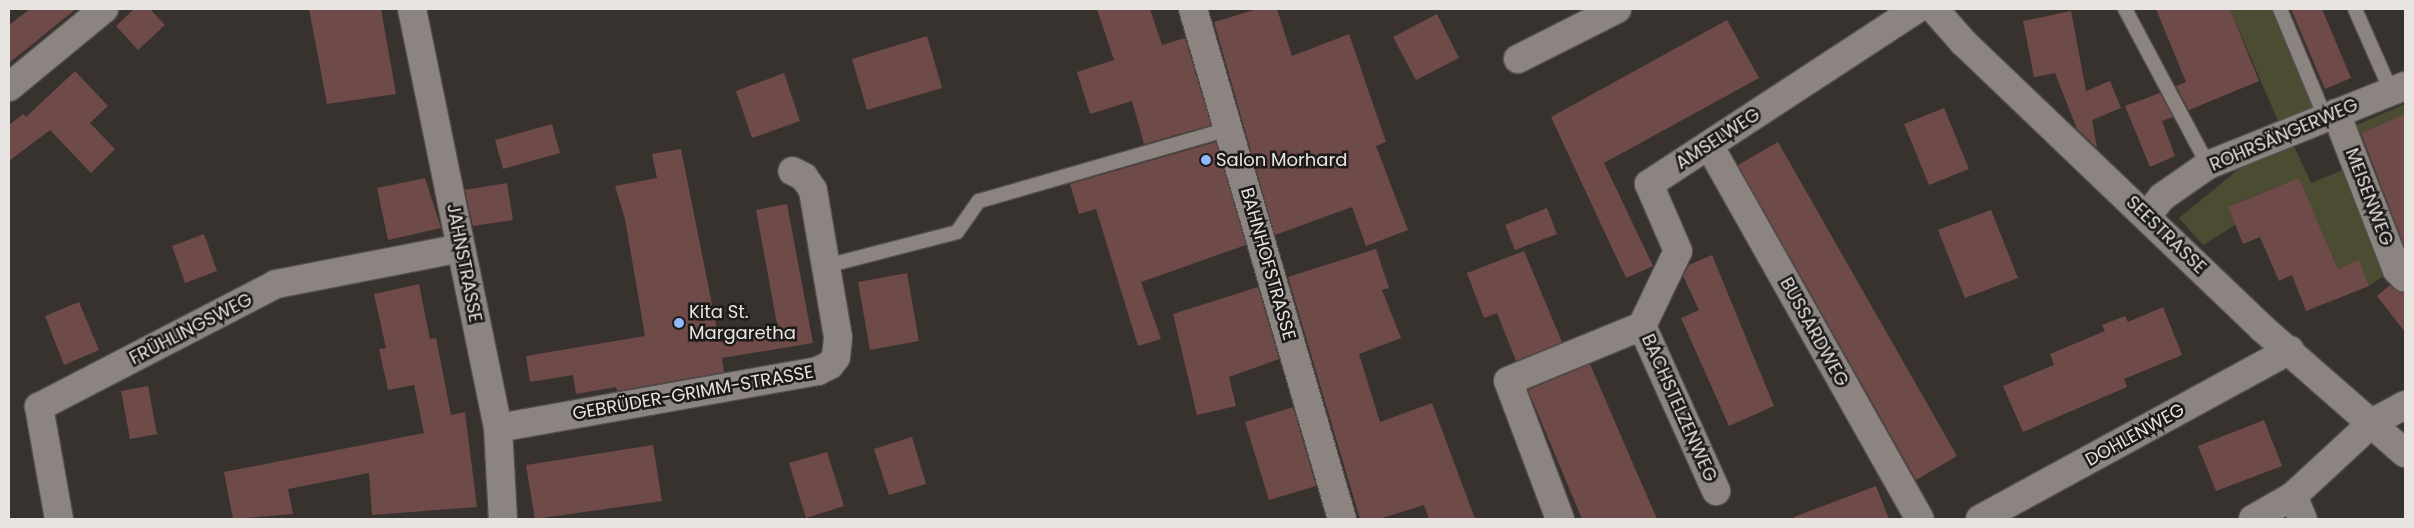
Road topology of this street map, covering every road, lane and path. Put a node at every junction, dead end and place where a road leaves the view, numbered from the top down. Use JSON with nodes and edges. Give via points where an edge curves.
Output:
{"nodes":[{"id":1,"x":104,"y":9,"type":"edge"},
{"id":2,"x":412,"y":9,"type":"edge"},
{"id":3,"x":1193,"y":9,"type":"edge"},
{"id":4,"x":1617,"y":9,"type":"edge"},
{"id":5,"x":1916,"y":9,"type":"edge"},
{"id":6,"x":1934,"y":9,"type":"edge"},
{"id":7,"x":2125,"y":9,"type":"edge"},
{"id":8,"x":2280,"y":9,"type":"edge"},
{"id":9,"x":2355,"y":9,"type":"edge"},
{"id":10,"x":1518,"y":59,"type":"dead end"},
{"id":11,"x":9,"y":87,"type":"edge"},
{"id":12,"x":2398,"y":88,"type":"edge"},
{"id":13,"x":2331,"y":115,"type":"junction"},
{"id":14,"x":1228,"y":129,"type":"junction"},
{"id":15,"x":1709,"y":145,"type":"junction"},
{"id":16,"x":2208,"y":165,"type":"junction"},
{"id":17,"x":792,"y":171,"type":"dead end"},
{"id":18,"x":2147,"y":216,"type":"junction"},
{"id":19,"x":461,"y":248,"type":"junction"},
{"id":20,"x":826,"y":266,"type":"junction"},
{"id":21,"x":2405,"y":278,"type":"edge"},
{"id":22,"x":1642,"y":326,"type":"junction"},
{"id":23,"x":2290,"y":350,"type":"junction"},
{"id":24,"x":2405,"y":405,"type":"edge"},
{"id":25,"x":2373,"y":422,"type":"junction"},
{"id":26,"x":498,"y":428,"type":"junction"},
{"id":27,"x":2405,"y":453,"type":"edge"},
{"id":28,"x":1716,"y":490,"type":"dead end"},
{"id":29,"x":2298,"y":508,"type":"edge"},
{"id":30,"x":59,"y":519,"type":"edge"},
{"id":31,"x":503,"y":519,"type":"edge"},
{"id":32,"x":1342,"y":519,"type":"edge"},
{"id":33,"x":1560,"y":519,"type":"edge"},
{"id":34,"x":1920,"y":519,"type":"edge"},
{"id":35,"x":1980,"y":519,"type":"edge"},
{"id":36,"x":2253,"y":519,"type":"edge"}],
"edges":[{"from":1,"to":11,"type":"street"},
{"from":2,"to":19,"type":"street","name":"JAHNSTRASSE"},
{"from":3,"to":14,"type":"street","name":"BAHNHOFSTRASSE"},
{"from":4,"to":10,"type":"street"},
{"from":5,"to":15,"type":"street","name":"AMSELWEG"},
{"from":6,"to":18,"type":"street","name":"SEESTRASSE","via":[[1963,42]]},
{"from":7,"to":16,"type":"lane"},
{"from":8,"to":13,"type":"lane"},
{"from":9,"to":12,"type":"lane"},
{"from":12,"to":13,"type":"street","name":"ROHRSÄNGERWEG"},
{"from":13,"to":16,"type":"street","name":"ROHRSÄNGERWEG"},
{"from":13,"to":21,"type":"street","name":"MEISENWEG","via":[[2397,270]]},
{"from":14,"to":20,"type":"lane","via":[[979,201],[957,232]]},
{"from":14,"to":32,"type":"street","name":"BAHNHOFSTRASSE"},
{"from":15,"to":22,"type":"street","name":"AMSELWEG","via":[[1649,184],[1678,251]]},
{"from":15,"to":34,"type":"street","name":"BUSSARDWEG"},
{"from":16,"to":18,"type":"street","name":"ROHRSÄNGERWEG","via":[[2162,197]]},
{"from":17,"to":20,"type":"street","name":"GEBRÜDER-GRIMM-STRASSE","via":[[804,177],[813,190]]},
{"from":18,"to":23,"type":"street","name":"SEESTRASSE"},
{"from":19,"to":26,"type":"street","name":"JAHNSTRASSE"},
{"from":19,"to":30,"type":"street","name":"FRÜHLINGSWEG","via":[[276,284],[39,407]]},
{"from":20,"to":26,"type":"street","name":"GEBRÜDER-GRIMM-STRASSE","via":[[838,337],[836,357],[830,365]]},
{"from":22,"to":28,"type":"street","name":"BACHSTELZENWEG"},
{"from":22,"to":33,"type":"street","via":[[1508,381]]},
{"from":23,"to":25,"type":"street","name":"SEESTRASSE"},
{"from":23,"to":35,"type":"street","name":"DOHLENWEG"},
{"from":24,"to":25,"type":"street"},
{"from":25,"to":27,"type":"street","name":"SEESTRASSE"},
{"from":25,"to":29,"type":"street"},
{"from":26,"to":31,"type":"street","name":"JAHNSTRASSE"},
{"from":29,"to":36,"type":"street"}]}
